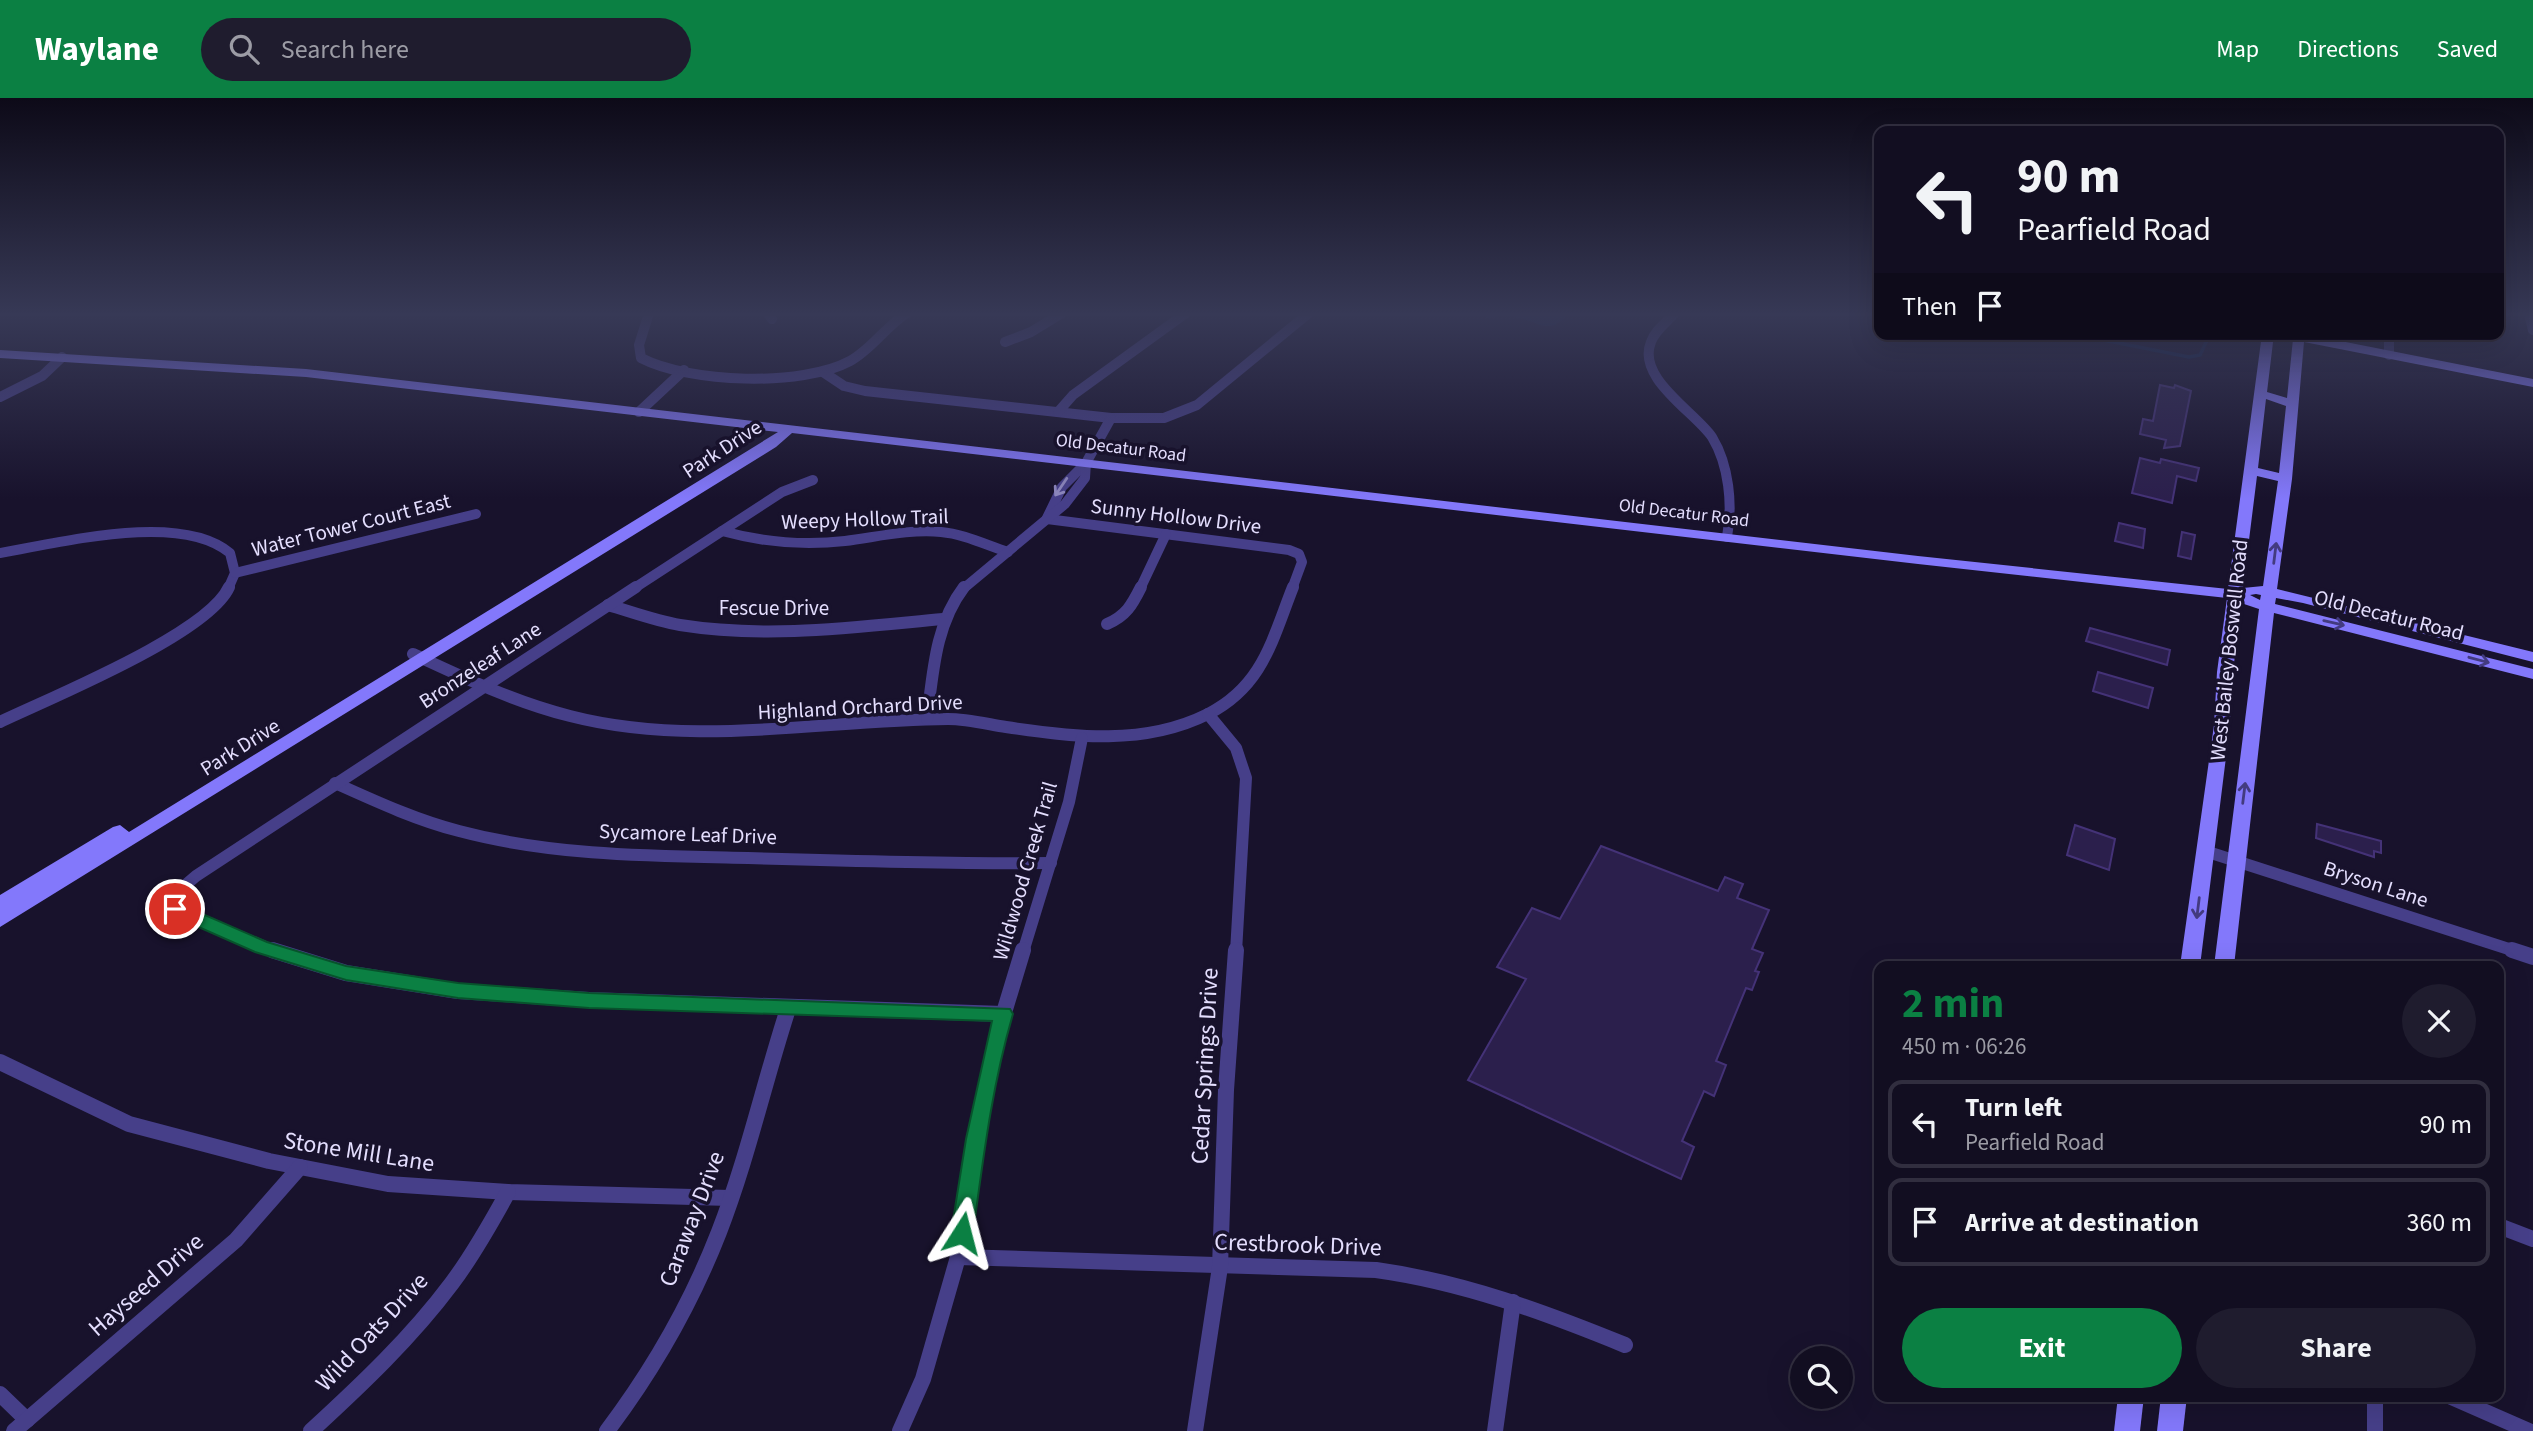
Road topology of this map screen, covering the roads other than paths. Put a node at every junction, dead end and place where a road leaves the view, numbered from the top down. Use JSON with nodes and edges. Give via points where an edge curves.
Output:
{"nodes":[{"id":1,"x":41,"y":375,"type":"edge"},
{"id":2,"x":325,"y":375,"type":"edge"},
{"id":3,"x":678,"y":375,"type":"edge"},
{"id":4,"x":731,"y":375,"type":"edge"},
{"id":5,"x":797,"y":375,"type":"edge"},
{"id":6,"x":828,"y":375,"type":"edge"},
{"id":7,"x":1100,"y":375,"type":"edge"},
{"id":8,"x":1231,"y":375,"type":"edge"},
{"id":9,"x":1655,"y":375,"type":"edge"},
{"id":10,"x":2262,"y":375,"type":"edge"},
{"id":11,"x":2295,"y":375,"type":"edge"},
{"id":12,"x":2493,"y":375,"type":"edge"},
{"id":13,"x":2533,"y":383,"type":"edge"},
{"id":14,"x":2259,"y":393,"type":"junction"},
{"id":15,"x":0,"y":397,"type":"edge"},
{"id":16,"x":2292,"y":404,"type":"junction"},
{"id":17,"x":639,"y":412,"type":"junction"},
{"id":18,"x":1058,"y":412,"type":"junction"},
{"id":19,"x":1111,"y":418,"type":"junction"},
{"id":20,"x":789,"y":429,"type":"junction"},
{"id":21,"x":1086,"y":463,"type":"junction"},
{"id":22,"x":2249,"y":470,"type":"junction"},
{"id":23,"x":2285,"y":479,"type":"junction"},
{"id":24,"x":813,"y":480,"type":"dead end"},
{"id":25,"x":476,"y":514,"type":"dead end"},
{"id":26,"x":1047,"y":519,"type":"junction"},
{"id":27,"x":722,"y":531,"type":"junction"},
{"id":28,"x":1166,"y":534,"type":"junction"},
{"id":29,"x":1727,"y":537,"type":"junction"},
{"id":30,"x":1008,"y":552,"type":"junction"},
{"id":31,"x":0,"y":553,"type":"edge"},
{"id":32,"x":1299,"y":554,"type":"joint"},
{"id":33,"x":235,"y":573,"type":"junction"},
{"id":34,"x":2236,"y":594,"type":"junction"},
{"id":35,"x":2269,"y":599,"type":"junction"},
{"id":36,"x":608,"y":605,"type":"junction"},
{"id":37,"x":943,"y":619,"type":"junction"},
{"id":38,"x":1107,"y":624,"type":"dead end"},
{"id":39,"x":418,"y":656,"type":"junction"},
{"id":40,"x":2533,"y":657,"type":"edge"},
{"id":41,"x":2533,"y":674,"type":"edge"},
{"id":42,"x":481,"y":688,"type":"junction"},
{"id":43,"x":1208,"y":714,"type":"junction"},
{"id":44,"x":928,"y":719,"type":"junction"},
{"id":45,"x":0,"y":722,"type":"edge"},
{"id":46,"x":1082,"y":738,"type":"junction"},
{"id":47,"x":335,"y":783,"type":"junction"},
{"id":48,"x":2205,"y":851,"type":"junction"},
{"id":49,"x":2236,"y":861,"type":"junction"},
{"id":50,"x":1051,"y":863,"type":"junction"},
{"id":51,"x":0,"y":904,"type":"edge"},
{"id":52,"x":0,"y":920,"type":"edge"},
{"id":53,"x":2533,"y":957,"type":"edge"},
{"id":54,"x":2191,"y":961,"type":"edge"},
{"id":55,"x":2225,"y":961,"type":"edge"},
{"id":56,"x":788,"y":1009,"type":"junction"},
{"id":57,"x":1003,"y":1014,"type":"junction"},
{"id":58,"x":0,"y":1062,"type":"edge"},
{"id":59,"x":300,"y":1167,"type":"junction"},
{"id":60,"x":508,"y":1192,"type":"junction"},
{"id":61,"x":730,"y":1198,"type":"junction"},
{"id":62,"x":2504,"y":1228,"type":"edge"},
{"id":63,"x":2533,"y":1239,"type":"edge"},
{"id":64,"x":958,"y":1257,"type":"junction"},
{"id":65,"x":1220,"y":1267,"type":"junction"},
{"id":66,"x":1513,"y":1302,"type":"junction"},
{"id":67,"x":1625,"y":1345,"type":"dead end"},
{"id":68,"x":0,"y":1394,"type":"edge"},
{"id":69,"x":2130,"y":1402,"type":"edge"},
{"id":70,"x":2173,"y":1402,"type":"edge"},
{"id":71,"x":2375,"y":1402,"type":"edge"},
{"id":72,"x":2463,"y":1402,"type":"edge"},
{"id":73,"x":20,"y":1425,"type":"edge"},
{"id":74,"x":311,"y":1431,"type":"edge"},
{"id":75,"x":607,"y":1431,"type":"edge"},
{"id":76,"x":900,"y":1431,"type":"edge"},
{"id":77,"x":1195,"y":1431,"type":"edge"},
{"id":78,"x":1496,"y":1431,"type":"edge"},
{"id":79,"x":2127,"y":1431,"type":"edge"},
{"id":80,"x":2170,"y":1431,"type":"edge"},
{"id":81,"x":2375,"y":1431,"type":"edge"},
{"id":82,"x":2529,"y":1431,"type":"edge"}],
"edges":[{"from":1,"to":15,"type":"street"},
{"from":2,"to":17,"type":"street","name":"Old Decatur Road"},
{"from":3,"to":17,"type":"street"},
{"from":4,"to":5,"type":"street","via":[[766,379]]},
{"from":6,"to":18,"type":"street","via":[[844,386],[865,391]]},
{"from":7,"to":18,"type":"street"},
{"from":8,"to":19,"type":"street","via":[[1186,411],[1153,419]]},
{"from":9,"to":29,"type":"street","via":[[1712,439],[1723,466],[1731,521]]},
{"from":10,"to":14,"type":"street","name":"West Bailey Boswell Road"},
{"from":11,"to":16,"type":"street","name":"West Bailey Boswell Road"},
{"from":12,"to":13,"type":"street"},
{"from":14,"to":16,"type":"street"},
{"from":14,"to":22,"type":"street","name":"West Bailey Boswell Road"},
{"from":16,"to":23,"type":"street","name":"West Bailey Boswell Road"},
{"from":17,"to":20,"type":"street","name":"Old Decatur Road"},
{"from":18,"to":19,"type":"street"},
{"from":19,"to":21,"type":"street"},
{"from":20,"to":21,"type":"street","name":"Old Decatur Road"},
{"from":20,"to":39,"type":"street","name":"Park Drive"},
{"from":21,"to":26,"type":"street","via":[[1085,478]]},
{"from":21,"to":29,"type":"street","name":"Old Decatur Road"},
{"from":22,"to":23,"type":"street"},
{"from":22,"to":34,"type":"street","name":"West Bailey Boswell Road"},
{"from":35,"to":23,"type":"street","name":"West Bailey Boswell Road","one_way":true},
{"from":24,"to":27,"type":"street","name":"Bronzeleaf Lane","via":[[782,492]]},
{"from":25,"to":33,"type":"street","name":"Water Tower Court East"},
{"from":26,"to":28,"type":"street","name":"Sunny Hollow Drive"},
{"from":26,"to":30,"type":"street"},
{"from":27,"to":30,"type":"street","name":"Weepy Hollow Trail","via":[[789,543],[955,533]]},
{"from":27,"to":36,"type":"street","name":"Bronzeleaf Lane"},
{"from":28,"to":32,"type":"street","name":"Sunny Hollow Drive"},
{"from":28,"to":38,"type":"street","via":[[1131,607]]},
{"from":29,"to":34,"type":"street","name":"Old Decatur Road"},
{"from":30,"to":37,"type":"street","via":[[965,586]]},
{"from":31,"to":33,"type":"street","via":[[117,537],[190,536],[212,540],[230,553]]},
{"from":32,"to":43,"type":"street","name":"Highland Orchard Drive","via":[[1301,562],[1264,663],[1249,685]]},
{"from":33,"to":45,"type":"street","via":[[225,596],[191,626]]},
{"from":34,"to":35,"type":"street","name":"Old Decatur Road"},
{"from":34,"to":48,"type":"street","name":"West Bailey Boswell Road"},
{"from":35,"to":40,"type":"street","name":"Old Decatur Road"},
{"from":35,"to":41,"type":"street","name":"Old Decatur Road","one_way":true},
{"from":49,"to":35,"type":"street","name":"West Bailey Boswell Road","one_way":true},
{"from":36,"to":37,"type":"street","name":"Fescue Drive","via":[[680,624],[743,630]]},
{"from":36,"to":42,"type":"street","name":"Bronzeleaf Lane"},
{"from":37,"to":44,"type":"street"},
{"from":39,"to":42,"type":"street","name":"Highland Orchard Drive"},
{"from":39,"to":51,"type":"street","name":"Park Drive"},
{"from":39,"to":52,"type":"street","name":"Park Drive"},
{"from":42,"to":44,"type":"street","name":"Highland Orchard Drive","via":[[572,717],[649,729],[734,732]]},
{"from":42,"to":47,"type":"street","name":"Bronzeleaf Lane"},
{"from":43,"to":46,"type":"street","name":"Highland Orchard Drive","via":[[1147,734]]},
{"from":43,"to":65,"type":"street","name":"Cedar Springs Drive","via":[[1240,751],[1247,791],[1226,1090]]},
{"from":44,"to":46,"type":"street","name":"Highland Orchard Drive"},
{"from":46,"to":50,"type":"street","name":"Wildwood Creek Trail"},
{"from":47,"to":50,"type":"street","name":"Sycamore Leaf Drive","via":[[459,831],[541,848],[743,858]]},
{"from":47,"to":56,"type":"street","name":"Bronzeleaf Lane","via":[[196,876],[175,894],[175,909],[261,947],[346,973],[458,991]]},
{"from":48,"to":49,"type":"street","name":"Bryson Lane"},
{"from":48,"to":54,"type":"street","name":"West Bailey Boswell Road","one_way":true},
{"from":49,"to":53,"type":"street","name":"Bryson Lane"},
{"from":49,"to":55,"type":"street","name":"West Bailey Boswell Road"},
{"from":50,"to":57,"type":"street","name":"Wildwood Creek Trail"},
{"from":56,"to":57,"type":"street"},
{"from":56,"to":61,"type":"street","name":"Caraway Drive"},
{"from":57,"to":64,"type":"street","name":"Wildwood Creek Trail","via":[[976,1139]]},
{"from":58,"to":59,"type":"street","name":"Stone Mill Lane","via":[[129,1124]]},
{"from":59,"to":60,"type":"street","name":"Stone Mill Lane","via":[[388,1184]]},
{"from":59,"to":73,"type":"street","name":"Hayseed Drive","via":[[236,1240]]},
{"from":60,"to":61,"type":"street","name":"Stone Mill Lane"},
{"from":60,"to":74,"type":"street","name":"Wild Oats Drive","via":[[444,1295]]},
{"from":61,"to":75,"type":"street","name":"Caraway Drive","via":[[682,1314],[649,1372]]},
{"from":62,"to":63,"type":"street"},
{"from":64,"to":65,"type":"street","name":"Crestbrook Drive"},
{"from":64,"to":76,"type":"street","name":"Wildwood Creek Trail","via":[[923,1379]]},
{"from":65,"to":66,"type":"street","name":"Crestbrook Drive","via":[[1396,1273]]},
{"from":65,"to":77,"type":"street","name":"Cedar Springs Drive"},
{"from":66,"to":67,"type":"street","name":"Crestbrook Drive"},
{"from":66,"to":78,"type":"street"},
{"from":68,"to":73,"type":"street"},
{"from":69,"to":79,"type":"street"},
{"from":70,"to":80,"type":"street"},
{"from":71,"to":81,"type":"street"},
{"from":72,"to":82,"type":"street"}]}
